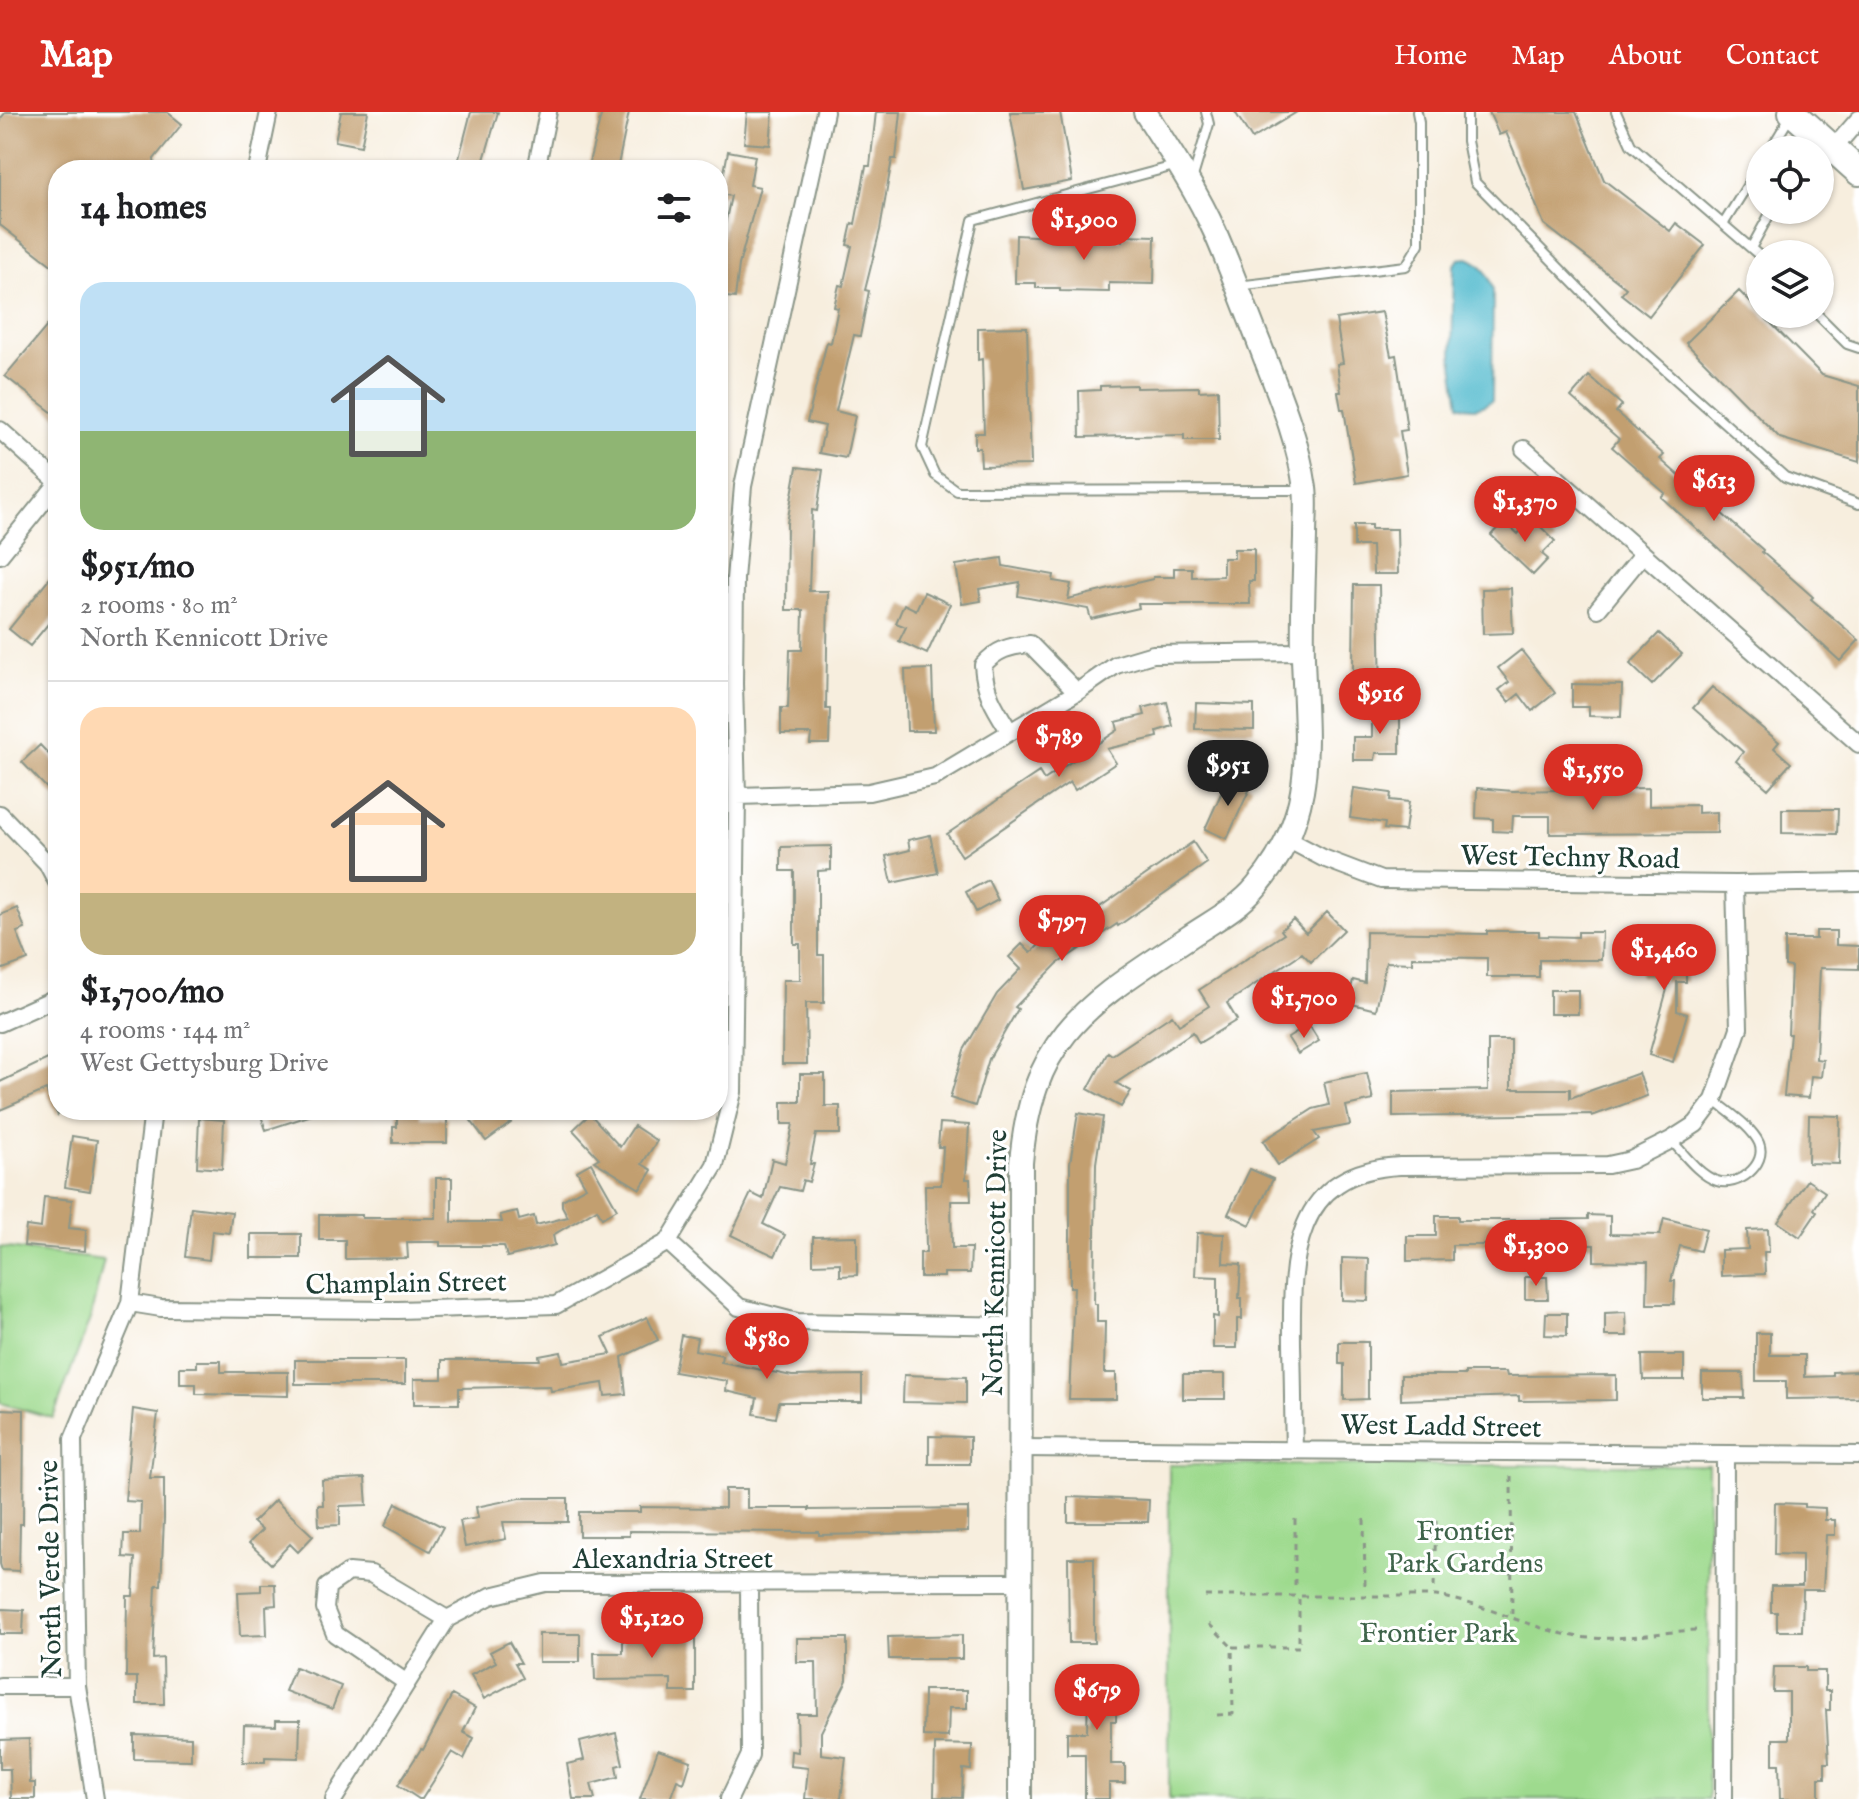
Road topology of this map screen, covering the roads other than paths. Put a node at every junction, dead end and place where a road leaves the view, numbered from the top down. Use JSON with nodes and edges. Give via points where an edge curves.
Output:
{"nodes":[{"id":1,"x":269,"y":112,"type":"edge"},
{"id":2,"x":548,"y":112,"type":"edge"},
{"id":3,"x":825,"y":112,"type":"edge"},
{"id":4,"x":1145,"y":112,"type":"edge"},
{"id":5,"x":1206,"y":112,"type":"edge"},
{"id":6,"x":1417,"y":112,"type":"edge"},
{"id":7,"x":1467,"y":112,"type":"edge"},
{"id":8,"x":1616,"y":112,"type":"edge"},
{"id":9,"x":1792,"y":112,"type":"edge"},
{"id":10,"x":1859,"y":119,"type":"edge"},
{"id":11,"x":1778,"y":136,"type":"edge"},
{"id":12,"x":1814,"y":136,"type":"edge"},
{"id":13,"x":1828,"y":136,"type":"edge"},
{"id":14,"x":1834,"y":153,"type":"edge"},
{"id":15,"x":259,"y":160,"type":"edge"},
{"id":16,"x":538,"y":160,"type":"edge"},
{"id":17,"x":1179,"y":165,"type":"junction"},
{"id":18,"x":1859,"y":172,"type":"edge"},
{"id":19,"x":1190,"y":185,"type":"junction"},
{"id":20,"x":1746,"y":188,"type":"edge"},
{"id":21,"x":1724,"y":223,"type":"junction"},
{"id":22,"x":1746,"y":243,"type":"edge"},
{"id":23,"x":1237,"y":286,"type":"junction"},
{"id":24,"x":1831,"y":328,"type":"edge"},
{"id":25,"x":1859,"y":348,"type":"edge"},
{"id":26,"x":0,"y":430,"type":"edge"},
{"id":27,"x":1524,"y":449,"type":"dead end"},
{"id":28,"x":48,"y":474,"type":"edge"},
{"id":29,"x":1305,"y":490,"type":"junction"},
{"id":30,"x":48,"y":495,"type":"edge"},
{"id":31,"x":1859,"y":504,"type":"edge"},
{"id":32,"x":1643,"y":554,"type":"junction"},
{"id":33,"x":0,"y":555,"type":"edge"},
{"id":34,"x":1598,"y":609,"type":"dead end"},
{"id":35,"x":1303,"y":652,"type":"junction"},
{"id":36,"x":728,"y":661,"type":"edge"},
{"id":37,"x":1077,"y":692,"type":"junction"},
{"id":38,"x":728,"y":704,"type":"edge"},
{"id":39,"x":1010,"y":732,"type":"junction"},
{"id":40,"x":1859,"y":744,"type":"edge"},
{"id":41,"x":737,"y":796,"type":"junction"},
{"id":42,"x":0,"y":814,"type":"edge"},
{"id":43,"x":1289,"y":840,"type":"junction"},
{"id":44,"x":48,"y":855,"type":"edge"},
{"id":45,"x":1859,"y":882,"type":"edge"},
{"id":46,"x":1735,"y":884,"type":"junction"},
{"id":47,"x":48,"y":1001,"type":"edge"},
{"id":48,"x":0,"y":1023,"type":"edge"},
{"id":49,"x":1714,"y":1100,"type":"junction"},
{"id":50,"x":728,"y":1112,"type":"edge"},
{"id":51,"x":152,"y":1120,"type":"edge"},
{"id":52,"x":726,"y":1120,"type":"edge"},
{"id":53,"x":1671,"y":1140,"type":"junction"},
{"id":54,"x":668,"y":1242,"type":"junction"},
{"id":55,"x":130,"y":1303,"type":"junction"},
{"id":56,"x":1019,"y":1326,"type":"junction"},
{"id":57,"x":1021,"y":1448,"type":"junction"},
{"id":58,"x":1294,"y":1449,"type":"junction"},
{"id":59,"x":1725,"y":1455,"type":"junction"},
{"id":60,"x":1859,"y":1455,"type":"edge"},
{"id":61,"x":1022,"y":1582,"type":"junction"},
{"id":62,"x":749,"y":1585,"type":"junction"},
{"id":63,"x":447,"y":1619,"type":"junction"},
{"id":64,"x":407,"y":1683,"type":"junction"},
{"id":65,"x":0,"y":1686,"type":"edge"},
{"id":66,"x":77,"y":1686,"type":"junction"},
{"id":67,"x":95,"y":1799,"type":"edge"},
{"id":68,"x":334,"y":1799,"type":"edge"},
{"id":69,"x":729,"y":1799,"type":"edge"},
{"id":70,"x":1020,"y":1799,"type":"edge"},
{"id":71,"x":1724,"y":1799,"type":"edge"}],
"edges":[{"from":1,"to":15,"type":"street"},
{"from":2,"to":16,"type":"street"},
{"from":3,"to":36,"type":"street","via":[[743,486]]},
{"from":4,"to":17,"type":"street","name":"North Kennicott Drive"},
{"from":5,"to":19,"type":"lane","via":[[1209,124]]},
{"from":6,"to":23,"type":"lane","via":[[1419,244],[1406,266]]},
{"from":7,"to":31,"type":"lane","via":[[1475,182],[1617,327],[1785,477]]},
{"from":8,"to":21,"type":"lane","via":[[1631,145]]},
{"from":9,"to":11,"type":"lane"},
{"from":9,"to":12,"type":"main road"},
{"from":10,"to":13,"type":"street"},
{"from":14,"to":18,"type":"main road"},
{"from":17,"to":19,"type":"street","name":"North Kennicott Drive"},
{"from":17,"to":29,"type":"lane","via":[[973,220],[922,447],[935,475],[957,491]]},
{"from":19,"to":23,"type":"street","name":"North Kennicott Drive"},
{"from":20,"to":21,"type":"lane"},
{"from":21,"to":22,"type":"lane"},
{"from":23,"to":29,"type":"street","name":"North Kennicott Drive","via":[[1292,427]]},
{"from":24,"to":25,"type":"lane"},
{"from":26,"to":28,"type":"street"},
{"from":27,"to":32,"type":"street"},
{"from":29,"to":35,"type":"street","name":"North Kennicott Drive"},
{"from":30,"to":33,"type":"street"},
{"from":32,"to":34,"type":"street"},
{"from":32,"to":40,"type":"street"},
{"from":35,"to":37,"type":"street","via":[[1153,654],[1116,665]]},
{"from":35,"to":43,"type":"street","name":"North Kennicott Drive","via":[[1303,799]]},
{"from":37,"to":39,"type":"street"},
{"from":37,"to":39,"type":"street","via":[[1030,644],[995,652],[983,665],[984,681]]},
{"from":38,"to":41,"type":"street"},
{"from":39,"to":41,"type":"street","via":[[935,777],[869,792]]},
{"from":41,"to":50,"type":"street","via":[[733,1092]]},
{"from":42,"to":44,"type":"street"},
{"from":43,"to":46,"type":"street","name":"West Techny Road","via":[[1381,880]]},
{"from":43,"to":56,"type":"street","name":"North Kennicott Drive","via":[[1254,890],[1087,1008],[1049,1057],[1023,1133]]},
{"from":45,"to":46,"type":"street","name":"West Techny Road"},
{"from":46,"to":49,"type":"street","via":[[1739,1028]]},
{"from":47,"to":48,"type":"street"},
{"from":49,"to":53,"type":"street","via":[[1696,1124]]},
{"from":49,"to":53,"type":"lane","via":[[1759,1143],[1756,1167],[1735,1181],[1719,1182],[1700,1171]]},
{"from":51,"to":55,"type":"street","name":"North Verde Drive"},
{"from":52,"to":54,"type":"street","via":[[715,1165]]},
{"from":53,"to":58,"type":"street","via":[[1608,1165],[1387,1166],[1352,1175],[1333,1187],[1305,1225],[1293,1267]]},
{"from":54,"to":55,"type":"street","name":"Champlain Street","via":[[556,1305],[398,1310],[161,1308]]},
{"from":54,"to":56,"type":"street","via":[[739,1307],[797,1322]]},
{"from":55,"to":66,"type":"street","name":"North Verde Drive","via":[[73,1439]]},
{"from":56,"to":57,"type":"street","name":"North Kennicott Drive"},
{"from":57,"to":58,"type":"street","name":"West Ladd Street"},
{"from":57,"to":61,"type":"street","name":"North Kennicott Drive"},
{"from":58,"to":59,"type":"street","name":"West Ladd Street"},
{"from":59,"to":60,"type":"street","name":"West Ladd Street"},
{"from":59,"to":71,"type":"street"},
{"from":61,"to":62,"type":"street","name":"Alexandria Street"},
{"from":61,"to":70,"type":"street","name":"North Kennicott Drive"},
{"from":62,"to":63,"type":"street","name":"Alexandria Street","via":[[545,1583],[491,1596]]},
{"from":62,"to":69,"type":"street","via":[[750,1755]]},
{"from":63,"to":64,"type":"street"},
{"from":63,"to":64,"type":"street","via":[[371,1574],[349,1572],[327,1587],[325,1609],[335,1634]]},
{"from":64,"to":68,"type":"street"},
{"from":65,"to":66,"type":"street"},
{"from":66,"to":67,"type":"street","name":"North Verde Drive"}]}
